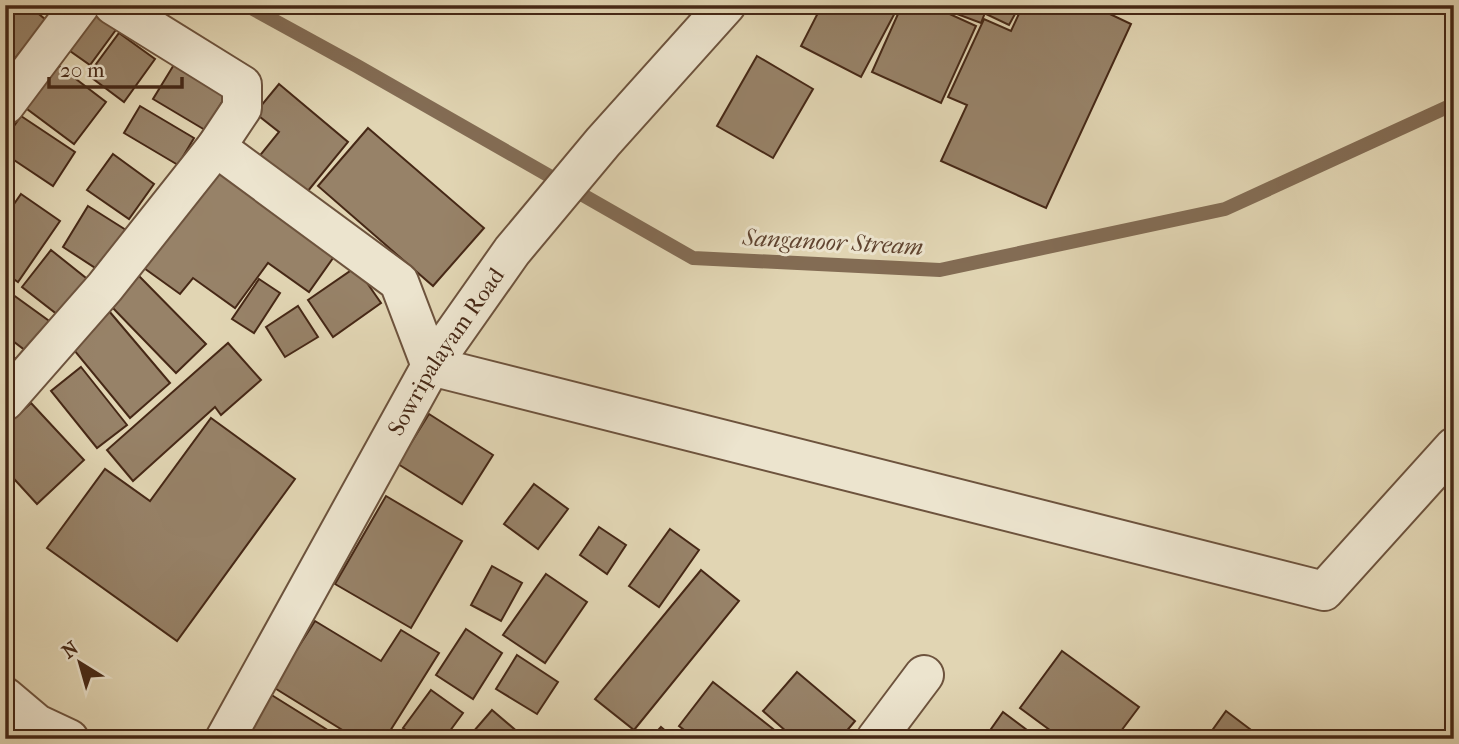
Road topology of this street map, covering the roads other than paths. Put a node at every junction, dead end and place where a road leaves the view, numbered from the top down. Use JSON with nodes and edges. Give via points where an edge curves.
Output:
{"nodes":[{"id":1,"x":80,"y":5,"type":"edge"},
{"id":2,"x":113,"y":5,"type":"edge"},
{"id":3,"x":726,"y":5,"type":"edge"},
{"id":4,"x":5,"y":105,"type":"edge"},
{"id":5,"x":216,"y":147,"type":"junction"},
{"id":6,"x":431,"y":366,"type":"junction"},
{"id":7,"x":5,"y":401,"type":"edge"},
{"id":8,"x":1454,"y":447,"type":"edge"},
{"id":9,"x":924,"y":675,"type":"dead end"},
{"id":10,"x":5,"y":697,"type":"edge"},
{"id":11,"x":69,"y":739,"type":"edge"},
{"id":12,"x":225,"y":739,"type":"edge"},
{"id":13,"x":876,"y":739,"type":"edge"}],
"edges":[{"from":1,"to":4,"type":"street"},
{"from":2,"to":5,"type":"street","via":[[242,85],[242,108]]},
{"from":3,"to":6,"type":"street","name":"Sowripalayam Road","via":[[512,251]]},
{"from":5,"to":6,"type":"street","via":[[399,282]]},
{"from":5,"to":7,"type":"street","via":[[105,287]]},
{"from":6,"to":8,"type":"street","via":[[1324,591]]},
{"from":6,"to":12,"type":"street","name":"Sowripalayam Road"},
{"from":9,"to":13,"type":"street"},
{"from":10,"to":11,"type":"street","via":[[37,724]]}]}
